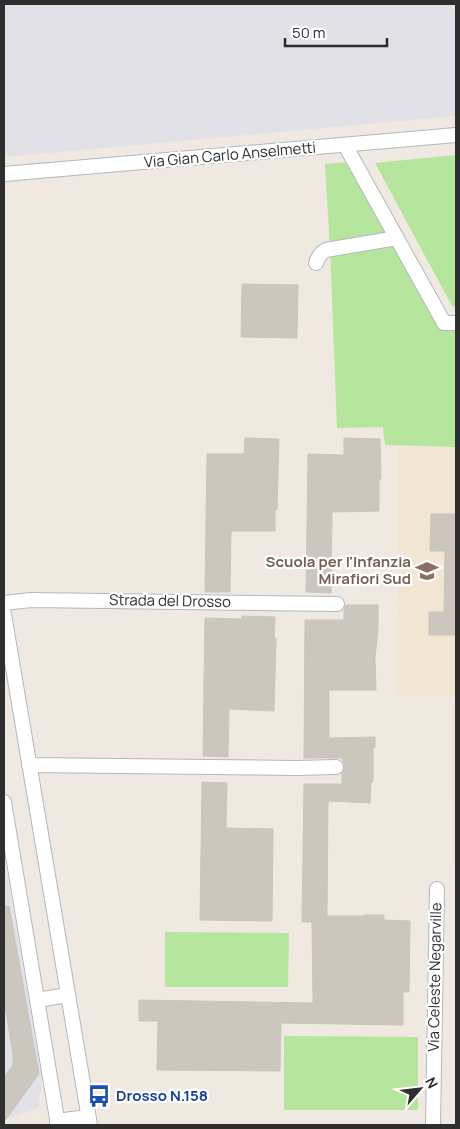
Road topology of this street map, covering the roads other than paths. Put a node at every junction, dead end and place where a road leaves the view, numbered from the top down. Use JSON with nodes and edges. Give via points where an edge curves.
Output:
{"nodes":[{"id":1,"x":456,"y":135,"type":"edge"},
{"id":2,"x":345,"y":145,"type":"junction"},
{"id":3,"x":4,"y":174,"type":"edge"},
{"id":4,"x":397,"y":238,"type":"junction"},
{"id":5,"x":316,"y":263,"type":"dead end"},
{"id":6,"x":456,"y":324,"type":"edge"},
{"id":7,"x":4,"y":603,"type":"edge"},
{"id":8,"x":337,"y":604,"type":"dead end"},
{"id":9,"x":4,"y":614,"type":"edge"},
{"id":10,"x":29,"y":765,"type":"junction"},
{"id":11,"x":336,"y":768,"type":"dead end"},
{"id":12,"x":4,"y":802,"type":"edge"},
{"id":13,"x":437,"y":889,"type":"dead end"},
{"id":14,"x":68,"y":995,"type":"junction"},
{"id":15,"x":37,"y":1000,"type":"junction"},
{"id":16,"x":89,"y":1121,"type":"edge"},
{"id":17,"x":58,"y":1123,"type":"edge"},
{"id":18,"x":433,"y":1125,"type":"edge"}],
"edges":[{"from":1,"to":2,"type":"street","name":"Via Gian Carlo Anselmetti"},
{"from":2,"to":3,"type":"street","name":"Via Gian Carlo Anselmetti"},
{"from":2,"to":4,"type":"street"},
{"from":4,"to":5,"type":"street","via":[[330,249],[322,252]]},
{"from":4,"to":6,"type":"street","via":[[444,323]]},
{"from":7,"to":8,"type":"street","name":"Strada del Drosso","via":[[31,600]]},
{"from":9,"to":10,"type":"street"},
{"from":10,"to":11,"type":"street"},
{"from":10,"to":14,"type":"street"},
{"from":12,"to":15,"type":"street"},
{"from":13,"to":18,"type":"street","name":"Via Celeste Negarville"},
{"from":14,"to":15,"type":"street"},
{"from":14,"to":16,"type":"street"},
{"from":15,"to":17,"type":"street"},
{"from":16,"to":17,"type":"street"}]}
